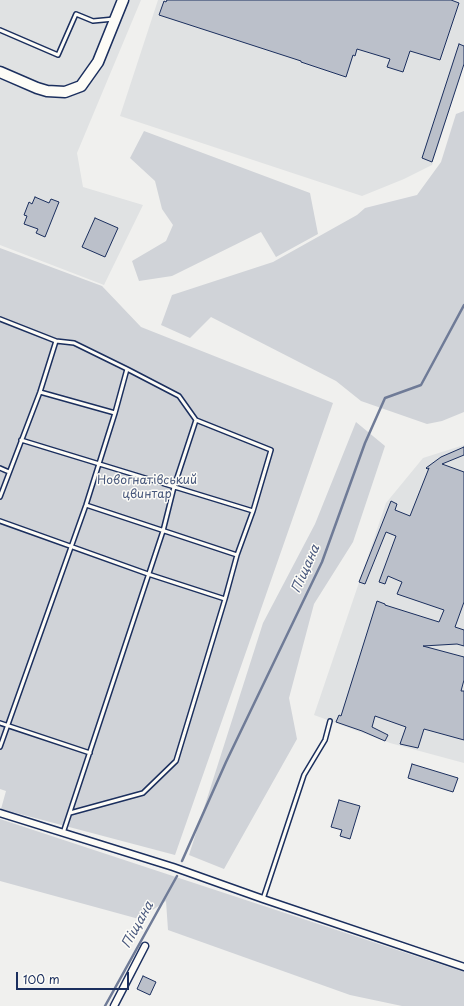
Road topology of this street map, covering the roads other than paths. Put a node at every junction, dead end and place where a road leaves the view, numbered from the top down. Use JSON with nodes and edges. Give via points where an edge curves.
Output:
{"nodes":[{"id":1,"x":123,"y":0,"type":"edge"},
{"id":2,"x":115,"y":19,"type":"junction"},
{"id":3,"x":0,"y":30,"type":"edge"},
{"id":4,"x":0,"y":72,"type":"edge"},
{"id":5,"x":0,"y":319,"type":"edge"},
{"id":6,"x":56,"y":341,"type":"junction"},
{"id":7,"x":127,"y":369,"type":"junction"},
{"id":8,"x":40,"y":392,"type":"junction"},
{"id":9,"x":115,"y":413,"type":"junction"},
{"id":10,"x":196,"y":420,"type":"junction"},
{"id":11,"x":21,"y":440,"type":"junction"},
{"id":12,"x":98,"y":465,"type":"junction"},
{"id":13,"x":0,"y":468,"type":"edge"},
{"id":14,"x":9,"y":472,"type":"junction"},
{"id":15,"x":174,"y":487,"type":"junction"},
{"id":16,"x":0,"y":497,"type":"edge"},
{"id":17,"x":86,"y":505,"type":"junction"},
{"id":18,"x":253,"y":511,"type":"junction"},
{"id":19,"x":0,"y":521,"type":"edge"},
{"id":20,"x":163,"y":531,"type":"junction"},
{"id":21,"x":71,"y":547,"type":"junction"},
{"id":22,"x":237,"y":555,"type":"junction"},
{"id":23,"x":148,"y":574,"type":"junction"},
{"id":24,"x":225,"y":599,"type":"junction"},
{"id":25,"x":330,"y":721,"type":"dead end"},
{"id":26,"x":0,"y":723,"type":"edge"},
{"id":27,"x":8,"y":725,"type":"junction"},
{"id":28,"x":0,"y":747,"type":"edge"},
{"id":29,"x":90,"y":753,"type":"junction"},
{"id":30,"x":0,"y":813,"type":"edge"},
{"id":31,"x":70,"y":813,"type":"junction"},
{"id":32,"x":63,"y":834,"type":"junction"},
{"id":33,"x":263,"y":899,"type":"junction"},
{"id":34,"x":145,"y":946,"type":"dead end"},
{"id":35,"x":464,"y":967,"type":"edge"},
{"id":36,"x":114,"y":1006,"type":"edge"}],
"edges":[{"from":1,"to":2,"type":"main road"},
{"from":2,"to":3,"type":"lane","via":[[93,21],[76,14],[58,55]]},
{"from":2,"to":4,"type":"main road","via":[[98,62],[81,86],[65,92],[47,91]]},
{"from":5,"to":6,"type":"lane"},
{"from":6,"to":7,"type":"lane","via":[[74,343]]},
{"from":6,"to":8,"type":"lane"},
{"from":7,"to":9,"type":"lane"},
{"from":7,"to":10,"type":"lane","via":[[179,396]]},
{"from":8,"to":9,"type":"lane"},
{"from":8,"to":11,"type":"lane"},
{"from":9,"to":12,"type":"lane"},
{"from":10,"to":15,"type":"lane"},
{"from":10,"to":18,"type":"lane","via":[[271,450]]},
{"from":11,"to":12,"type":"lane"},
{"from":11,"to":14,"type":"lane"},
{"from":12,"to":15,"type":"lane"},
{"from":12,"to":17,"type":"lane"},
{"from":13,"to":14,"type":"lane"},
{"from":14,"to":16,"type":"lane"},
{"from":15,"to":18,"type":"lane"},
{"from":15,"to":20,"type":"lane"},
{"from":17,"to":20,"type":"lane"},
{"from":17,"to":21,"type":"lane"},
{"from":18,"to":22,"type":"lane"},
{"from":19,"to":21,"type":"lane"},
{"from":20,"to":22,"type":"lane"},
{"from":20,"to":23,"type":"lane"},
{"from":21,"to":23,"type":"lane"},
{"from":21,"to":27,"type":"lane"},
{"from":22,"to":24,"type":"lane"},
{"from":23,"to":24,"type":"lane"},
{"from":23,"to":29,"type":"lane"},
{"from":24,"to":31,"type":"lane","via":[[176,761],[143,793]]},
{"from":25,"to":33,"type":"lane","via":[[325,740],[304,775]]},
{"from":26,"to":27,"type":"lane"},
{"from":27,"to":28,"type":"lane"},
{"from":27,"to":29,"type":"lane"},
{"from":29,"to":31,"type":"lane"},
{"from":30,"to":32,"type":"street"},
{"from":31,"to":32,"type":"lane"},
{"from":32,"to":33,"type":"street","via":[[173,867]]},
{"from":33,"to":35,"type":"street"},
{"from":34,"to":36,"type":"street"}]}
